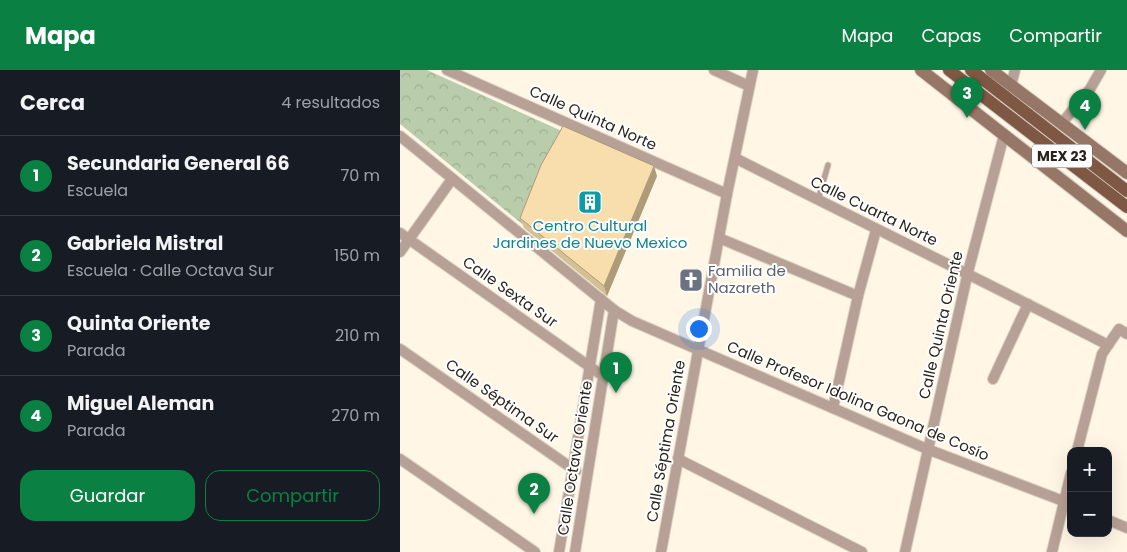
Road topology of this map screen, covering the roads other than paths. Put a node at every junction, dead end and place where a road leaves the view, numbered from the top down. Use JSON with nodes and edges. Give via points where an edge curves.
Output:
{"nodes":[{"id":1,"x":448,"y":70,"type":"edge"},
{"id":2,"x":714,"y":70,"type":"edge"},
{"id":3,"x":753,"y":70,"type":"edge"},
{"id":4,"x":921,"y":70,"type":"edge"},
{"id":5,"x":949,"y":70,"type":"edge"},
{"id":6,"x":971,"y":70,"type":"edge"},
{"id":7,"x":992,"y":70,"type":"edge"},
{"id":8,"x":1015,"y":70,"type":"edge"},
{"id":9,"x":1100,"y":70,"type":"edge"},
{"id":10,"x":749,"y":86,"type":"junction"},
{"id":11,"x":1011,"y":86,"type":"junction"},
{"id":12,"x":1062,"y":123,"type":"junction"},
{"id":13,"x":1004,"y":135,"type":"junction"},
{"id":14,"x":400,"y":136,"type":"edge"},
{"id":15,"x":734,"y":158,"type":"junction"},
{"id":16,"x":828,"y":165,"type":"dead end"},
{"id":17,"x":1127,"y":173,"type":"edge"},
{"id":18,"x":452,"y":178,"type":"junction"},
{"id":19,"x":1127,"y":191,"type":"edge"},
{"id":20,"x":727,"y":194,"type":"junction"},
{"id":21,"x":817,"y":200,"type":"junction"},
{"id":22,"x":1127,"y":207,"type":"edge"},
{"id":23,"x":876,"y":230,"type":"junction"},
{"id":24,"x":1127,"y":231,"type":"edge"},
{"id":25,"x":404,"y":236,"type":"edge"},
{"id":26,"x":719,"y":238,"type":"junction"},
{"id":27,"x":400,"y":252,"type":"edge"},
{"id":28,"x":968,"y":272,"type":"junction"},
{"id":29,"x":858,"y":296,"type":"junction"},
{"id":30,"x":601,"y":299,"type":"junction"},
{"id":31,"x":1028,"y":304,"type":"junction"},
{"id":32,"x":614,"y":310,"type":"junction"},
{"id":33,"x":1123,"y":332,"type":"edge"},
{"id":34,"x":1108,"y":345,"type":"junction"},
{"id":35,"x":400,"y":349,"type":"edge"},
{"id":36,"x":698,"y":350,"type":"junction"},
{"id":37,"x":590,"y":366,"type":"junction"},
{"id":38,"x":603,"y":376,"type":"junction"},
{"id":39,"x":993,"y":379,"type":"dead end"},
{"id":40,"x":832,"y":408,"type":"junction"},
{"id":41,"x":1078,"y":447,"type":"edge"},
{"id":42,"x":927,"y":450,"type":"junction"},
{"id":43,"x":400,"y":459,"type":"edge"},
{"id":44,"x":678,"y":459,"type":"junction"},
{"id":45,"x":573,"y":468,"type":"junction"},
{"id":46,"x":587,"y":478,"type":"junction"},
{"id":47,"x":1067,"y":503,"type":"edge"},
{"id":48,"x":1112,"y":522,"type":"edge"},
{"id":49,"x":1127,"y":528,"type":"edge"},
{"id":50,"x":907,"y":551,"type":"edge"},
{"id":51,"x":534,"y":552,"type":"edge"},
{"id":52,"x":559,"y":552,"type":"edge"},
{"id":53,"x":575,"y":552,"type":"edge"},
{"id":54,"x":661,"y":552,"type":"edge"},
{"id":55,"x":862,"y":552,"type":"edge"},
{"id":56,"x":1052,"y":552,"type":"edge"}],
"edges":[{"from":1,"to":20,"type":"street","name":"Calle Quinta Norte"},
{"from":2,"to":10,"type":"street"},
{"from":3,"to":10,"type":"street","name":"Calle Séptima Oriente"},
{"from":4,"to":13,"type":"main road"},
{"from":5,"to":22,"type":"main road","number":"MEX 23"},
{"from":6,"to":19,"type":"main road","number":"MEX 23"},
{"from":7,"to":11,"type":"main road"},
{"from":8,"to":11,"type":"street"},
{"from":9,"to":12,"type":"street","via":[[1090,89]]},
{"from":10,"to":15,"type":"street","name":"Calle Séptima Oriente"},
{"from":11,"to":12,"type":"main road"},
{"from":12,"to":17,"type":"main road"},
{"from":13,"to":24,"type":"main road"},
{"from":13,"to":28,"type":"street","name":"Calle Quinta Oriente"},
{"from":14,"to":18,"type":"street","name":"Calle Profesor Idolina Gaona de Cosío"},
{"from":15,"to":20,"type":"street","name":"Calle Séptima Oriente"},
{"from":15,"to":21,"type":"street","name":"Calle Cuarta Norte"},
{"from":16,"to":21,"type":"lane"},
{"from":18,"to":25,"type":"street"},
{"from":18,"to":30,"type":"street","name":"Calle Profesor Idolina Gaona de Cosío"},
{"from":20,"to":26,"type":"street","name":"Calle Séptima Oriente"},
{"from":21,"to":23,"type":"street","name":"Calle Cuarta Norte"},
{"from":23,"to":28,"type":"street","name":"Calle Cuarta Norte"},
{"from":23,"to":29,"type":"street"},
{"from":25,"to":27,"type":"street"},
{"from":25,"to":37,"type":"street","name":"Calle Sexta Sur"},
{"from":26,"to":29,"type":"street"},
{"from":26,"to":36,"type":"street","name":"Calle Séptima Oriente"},
{"from":28,"to":31,"type":"street","name":"Calle Cuarta Norte"},
{"from":28,"to":42,"type":"street","name":"Calle Quinta Oriente"},
{"from":29,"to":40,"type":"street"},
{"from":30,"to":32,"type":"street","name":"Calle Profesor Idolina Gaona de Cosío"},
{"from":30,"to":37,"type":"street","name":"Calle Octava Oriente"},
{"from":31,"to":34,"type":"street","name":"Calle Cuarta Norte"},
{"from":31,"to":39,"type":"street"},
{"from":32,"to":36,"type":"street","name":"Calle Profesor Idolina Gaona de Cosío","via":[[650,330]]},
{"from":32,"to":38,"type":"street","name":"Calle Octava Oriente"},
{"from":33,"to":34,"type":"street"},
{"from":34,"to":41,"type":"street","via":[[1102,354]]},
{"from":35,"to":45,"type":"street","name":"Calle Séptima Sur"},
{"from":36,"to":40,"type":"street","name":"Calle Profesor Idolina Gaona de Cosío"},
{"from":36,"to":44,"type":"street","name":"Calle Séptima Oriente"},
{"from":37,"to":38,"type":"street","name":"Calle Sexta Sur"},
{"from":37,"to":45,"type":"street","name":"Calle Octava Oriente"},
{"from":38,"to":46,"type":"street","name":"Calle Octava Oriente"},
{"from":40,"to":42,"type":"street","name":"Calle Profesor Idolina Gaona de Cosío"},
{"from":42,"to":47,"type":"street","name":"Calle Profesor Idolina Gaona de Cosío"},
{"from":42,"to":50,"type":"street","name":"Calle Quinta Oriente"},
{"from":43,"to":51,"type":"street"},
{"from":44,"to":54,"type":"street","name":"Calle Séptima Oriente"},
{"from":44,"to":55,"type":"street"},
{"from":45,"to":46,"type":"street","name":"Calle Séptima Sur"},
{"from":45,"to":52,"type":"street","name":"Calle Octava Oriente"},
{"from":46,"to":53,"type":"street","name":"Calle Octava Oriente"},
{"from":47,"to":56,"type":"street"},
{"from":48,"to":49,"type":"street"}]}
